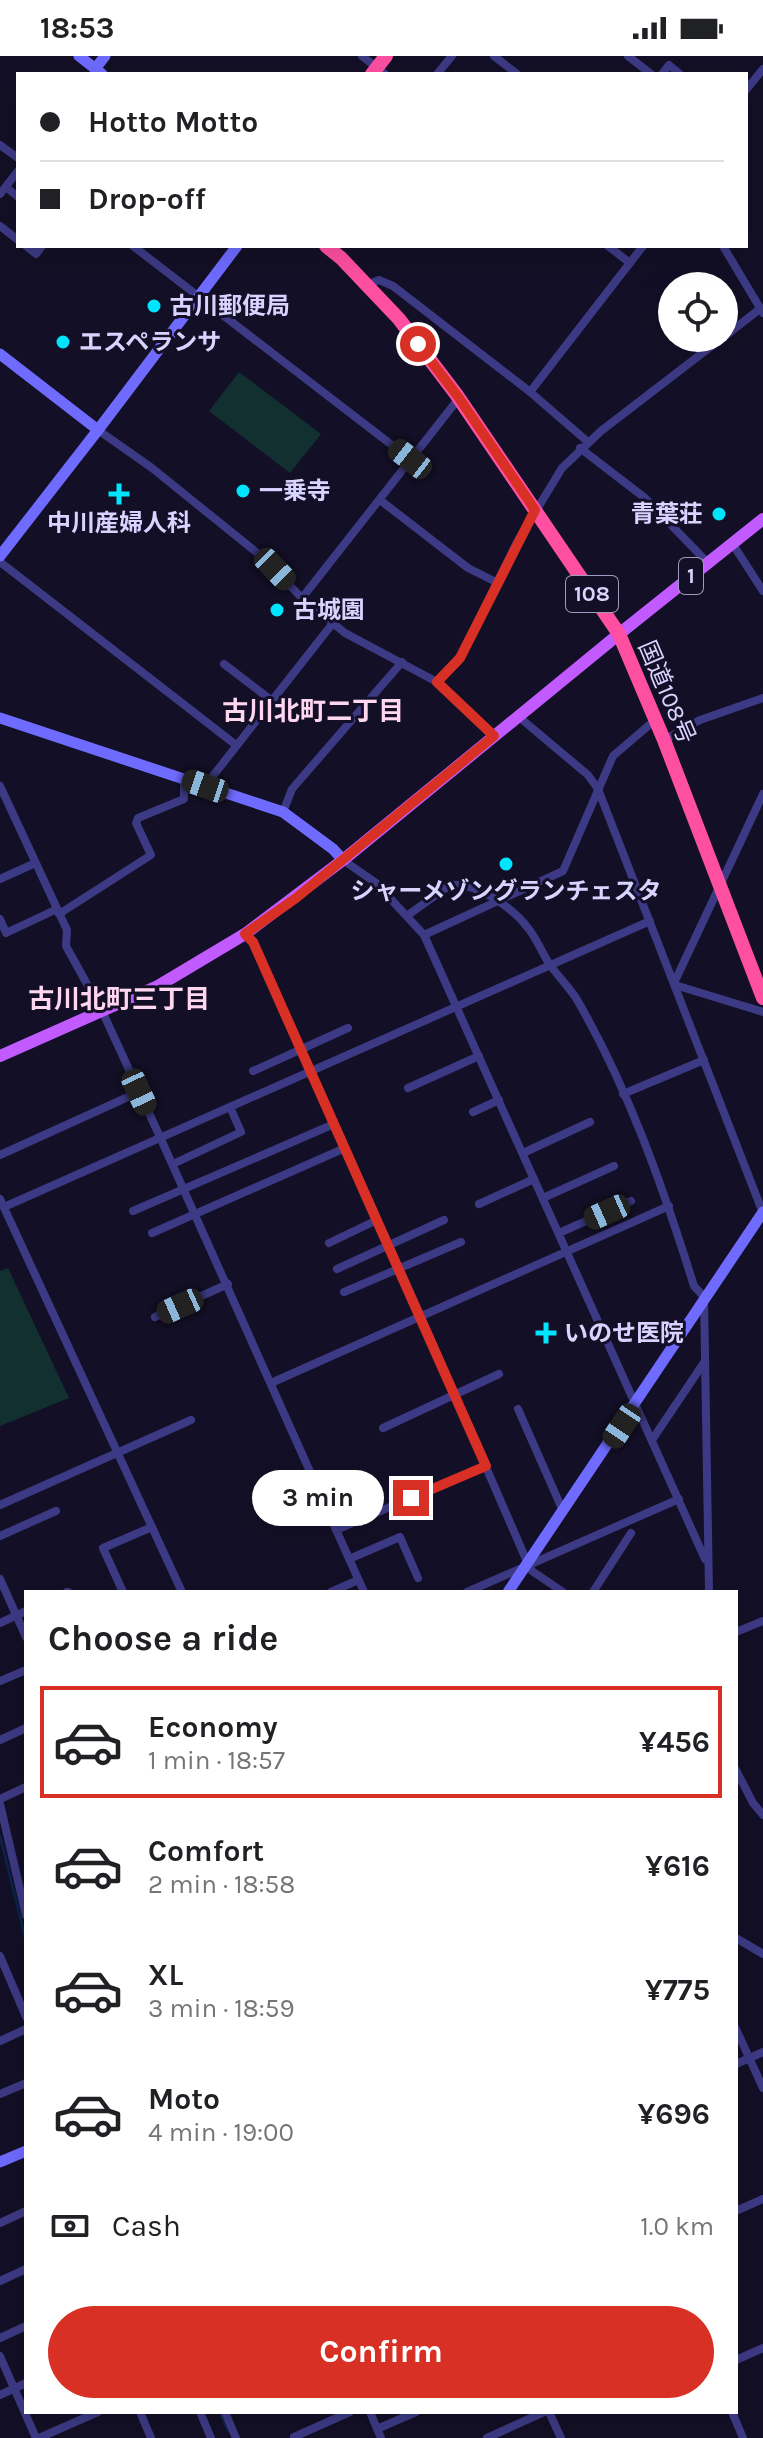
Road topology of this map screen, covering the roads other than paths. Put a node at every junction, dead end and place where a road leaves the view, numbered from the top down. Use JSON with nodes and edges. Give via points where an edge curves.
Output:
{"nodes":[{"id":1,"x":79,"y":56,"type":"edge"},
{"id":2,"x":105,"y":56,"type":"edge"},
{"id":3,"x":362,"y":56,"type":"edge"},
{"id":4,"x":452,"y":56,"type":"edge"},
{"id":5,"x":494,"y":56,"type":"edge"},
{"id":6,"x":628,"y":56,"type":"edge"},
{"id":7,"x":380,"y":68,"type":"edge"},
{"id":8,"x":763,"y":69,"type":"edge"},
{"id":9,"x":96,"y":72,"type":"edge"},
{"id":10,"x":439,"y":72,"type":"edge"},
{"id":11,"x":514,"y":72,"type":"edge"},
{"id":12,"x":648,"y":72,"type":"edge"},
{"id":13,"x":748,"y":88,"type":"edge"},
{"id":14,"x":16,"y":174,"type":"edge"},
{"id":15,"x":3,"y":191,"type":"edge"},
{"id":16,"x":0,"y":226,"type":"edge"},
{"id":17,"x":16,"y":238,"type":"edge"},
{"id":18,"x":136,"y":248,"type":"edge"},
{"id":19,"x":235,"y":248,"type":"edge"},
{"id":20,"x":328,"y":248,"type":"edge"},
{"id":21,"x":611,"y":248,"type":"edge"},
{"id":22,"x":641,"y":248,"type":"edge"},
{"id":23,"x":724,"y":248,"type":"edge"},
{"id":24,"x":630,"y":263,"type":"junction"},
{"id":25,"x":367,"y":285,"type":"junction"},
{"id":26,"x":199,"y":296,"type":"junction"},
{"id":27,"x":762,"y":310,"type":"edge"},
{"id":28,"x":738,"y":327,"type":"edge"},
{"id":29,"x":704,"y":352,"type":"edge"},
{"id":30,"x":0,"y":354,"type":"edge"},
{"id":31,"x":530,"y":392,"type":"junction"},
{"id":32,"x":459,"y":398,"type":"junction"},
{"id":33,"x":98,"y":430,"type":"junction"},
{"id":34,"x":584,"y":445,"type":"junction"},
{"id":35,"x":410,"y":459,"type":"junction"},
{"id":36,"x":380,"y":500,"type":"junction"},
{"id":37,"x":535,"y":510,"type":"junction"},
{"id":38,"x":763,"y":519,"type":"edge"},
{"id":39,"x":732,"y":543,"type":"junction"},
{"id":40,"x":0,"y":556,"type":"edge"},
{"id":41,"x":0,"y":562,"type":"edge"},
{"id":42,"x":708,"y":563,"type":"junction"},
{"id":43,"x":496,"y":582,"type":"junction"},
{"id":44,"x":763,"y":591,"type":"edge"},
{"id":45,"x":302,"y":598,"type":"junction"},
{"id":46,"x":333,"y":623,"type":"junction"},
{"id":47,"x":619,"y":634,"type":"junction"},
{"id":48,"x":402,"y":662,"type":"junction"},
{"id":49,"x":224,"y":664,"type":"dead end"},
{"id":50,"x":437,"y":682,"type":"junction"},
{"id":51,"x":763,"y":698,"type":"edge"},
{"id":52,"x":271,"y":700,"type":"junction"},
{"id":53,"x":519,"y":717,"type":"junction"},
{"id":54,"x":0,"y":718,"type":"edge"},
{"id":55,"x":655,"y":720,"type":"junction"},
{"id":56,"x":494,"y":736,"type":"junction"},
{"id":57,"x":664,"y":740,"type":"junction"},
{"id":58,"x":236,"y":745,"type":"junction"},
{"id":59,"x":184,"y":779,"type":"junction"},
{"id":60,"x":0,"y":786,"type":"edge"},
{"id":61,"x":205,"y":786,"type":"junction"},
{"id":62,"x":598,"y":789,"type":"junction"},
{"id":63,"x":763,"y":794,"type":"edge"},
{"id":64,"x":283,"y":812,"type":"junction"},
{"id":65,"x":343,"y":860,"type":"junction"},
{"id":66,"x":31,"y":865,"type":"dead end"},
{"id":67,"x":0,"y":879,"type":"edge"},
{"id":68,"x":719,"y":886,"type":"junction"},
{"id":69,"x":496,"y":902,"type":"junction"},
{"id":70,"x":58,"y":912,"type":"junction"},
{"id":71,"x":408,"y":915,"type":"junction"},
{"id":72,"x":0,"y":919,"type":"edge"},
{"id":73,"x":650,"y":921,"type":"junction"},
{"id":74,"x":245,"y":934,"type":"junction"},
{"id":75,"x":424,"y":935,"type":"junction"},
{"id":76,"x":549,"y":964,"type":"junction"},
{"id":77,"x":674,"y":984,"type":"junction"},
{"id":78,"x":763,"y":998,"type":"edge"},
{"id":79,"x":457,"y":1006,"type":"junction"},
{"id":80,"x":763,"y":1012,"type":"edge"},
{"id":81,"x":103,"y":1013,"type":"junction"},
{"id":82,"x":348,"y":1028,"type":"dead end"},
{"id":83,"x":301,"y":1049,"type":"junction"},
{"id":84,"x":0,"y":1056,"type":"edge"},
{"id":85,"x":479,"y":1056,"type":"junction"},
{"id":86,"x":704,"y":1060,"type":"junction"},
{"id":87,"x":253,"y":1071,"type":"dead end"},
{"id":88,"x":311,"y":1072,"type":"junction"},
{"id":89,"x":408,"y":1088,"type":"dead end"},
{"id":90,"x":139,"y":1092,"type":"junction"},
{"id":91,"x":623,"y":1094,"type":"junction"},
{"id":92,"x":499,"y":1100,"type":"junction"},
{"id":93,"x":230,"y":1107,"type":"junction"},
{"id":94,"x":473,"y":1112,"type":"dead end"},
{"id":95,"x":590,"y":1122,"type":"dead end"},
{"id":96,"x":334,"y":1124,"type":"junction"},
{"id":97,"x":160,"y":1137,"type":"junction"},
{"id":98,"x":345,"y":1148,"type":"junction"},
{"id":99,"x":523,"y":1153,"type":"junction"},
{"id":100,"x":0,"y":1155,"type":"edge"},
{"id":101,"x":173,"y":1164,"type":"junction"},
{"id":102,"x":614,"y":1166,"type":"dead end"},
{"id":103,"x":534,"y":1179,"type":"junction"},
{"id":104,"x":184,"y":1189,"type":"junction"},
{"id":105,"x":543,"y":1198,"type":"junction"},
{"id":106,"x":631,"y":1201,"type":"dead end"},
{"id":107,"x":2,"y":1203,"type":"edge"},
{"id":108,"x":479,"y":1204,"type":"dead end"},
{"id":109,"x":669,"y":1206,"type":"junction"},
{"id":110,"x":133,"y":1211,"type":"dead end"},
{"id":111,"x":763,"y":1212,"type":"edge"},
{"id":112,"x":195,"y":1214,"type":"junction"},
{"id":113,"x":377,"y":1220,"type":"junction"},
{"id":114,"x":444,"y":1220,"type":"dead end"},
{"id":115,"x":152,"y":1233,"type":"dead end"},
{"id":116,"x":559,"y":1233,"type":"junction"},
{"id":117,"x":461,"y":1242,"type":"dead end"},
{"id":118,"x":329,"y":1243,"type":"dead end"},
{"id":119,"x":389,"y":1246,"type":"junction"},
{"id":120,"x":567,"y":1252,"type":"junction"},
{"id":121,"x":337,"y":1269,"type":"dead end"},
{"id":122,"x":400,"y":1270,"type":"junction"},
{"id":123,"x":228,"y":1284,"type":"junction"},
{"id":124,"x":344,"y":1292,"type":"dead end"},
{"id":125,"x":704,"y":1297,"type":"junction"},
{"id":126,"x":155,"y":1317,"type":"dead end"},
{"id":127,"x":421,"y":1317,"type":"junction"},
{"id":128,"x":705,"y":1360,"type":"junction"},
{"id":129,"x":499,"y":1374,"type":"dead end"},
{"id":130,"x":271,"y":1383,"type":"junction"},
{"id":131,"x":455,"y":1395,"type":"junction"},
{"id":132,"x":636,"y":1404,"type":"junction"},
{"id":133,"x":518,"y":1409,"type":"dead end"},
{"id":134,"x":191,"y":1420,"type":"dead end"},
{"id":135,"x":383,"y":1428,"type":"dead end"},
{"id":136,"x":652,"y":1440,"type":"junction"},
{"id":137,"x":118,"y":1453,"type":"junction"},
{"id":138,"x":486,"y":1466,"type":"junction"},
{"id":139,"x":679,"y":1499,"type":"junction"},
{"id":140,"x":0,"y":1505,"type":"edge"},
{"id":141,"x":56,"y":1511,"type":"dead end"},
{"id":142,"x":563,"y":1512,"type":"junction"},
{"id":143,"x":152,"y":1527,"type":"junction"},
{"id":144,"x":336,"y":1530,"type":"junction"},
{"id":145,"x":631,"y":1533,"type":"dead end"},
{"id":146,"x":0,"y":1536,"type":"edge"},
{"id":147,"x":349,"y":1559,"type":"junction"},
{"id":148,"x":528,"y":1564,"type":"junction"},
{"id":149,"x":707,"y":1564,"type":"junction"},
{"id":150,"x":418,"y":1578,"type":"dead end"},
{"id":151,"x":0,"y":1579,"type":"edge"},
{"id":152,"x":358,"y":1580,"type":"junction"},
{"id":153,"x":122,"y":1590,"type":"edge"},
{"id":154,"x":181,"y":1590,"type":"edge"},
{"id":155,"x":336,"y":1590,"type":"edge"},
{"id":156,"x":363,"y":1590,"type":"edge"},
{"id":157,"x":471,"y":1590,"type":"edge"},
{"id":158,"x":509,"y":1590,"type":"edge"},
{"id":159,"x":560,"y":1590,"type":"edge"},
{"id":160,"x":594,"y":1590,"type":"edge"},
{"id":161,"x":709,"y":1590,"type":"edge"},
{"id":162,"x":24,"y":1612,"type":"edge"},
{"id":163,"x":16,"y":1615,"type":"junction"},
{"id":164,"x":763,"y":1621,"type":"edge"},
{"id":165,"x":0,"y":1623,"type":"edge"},
{"id":166,"x":738,"y":1631,"type":"edge"},
{"id":167,"x":24,"y":1633,"type":"edge"},
{"id":168,"x":24,"y":1671,"type":"edge"},
{"id":169,"x":0,"y":1681,"type":"edge"},
{"id":170,"x":24,"y":1729,"type":"edge"},
{"id":171,"x":0,"y":1740,"type":"edge"},
{"id":172,"x":738,"y":1776,"type":"edge"},
{"id":173,"x":24,"y":1788,"type":"edge"},
{"id":174,"x":0,"y":1805,"type":"edge"},
{"id":175,"x":763,"y":1815,"type":"edge"},
{"id":176,"x":24,"y":1907,"type":"edge"},
{"id":177,"x":738,"y":1939,"type":"edge"},
{"id":178,"x":763,"y":1954,"type":"edge"},
{"id":179,"x":0,"y":1956,"type":"edge"},
{"id":180,"x":24,"y":2012,"type":"edge"},
{"id":181,"x":24,"y":2030,"type":"edge"},
{"id":182,"x":738,"y":2033,"type":"edge"},
{"id":183,"x":0,"y":2041,"type":"edge"},
{"id":184,"x":763,"y":2052,"type":"edge"},
{"id":185,"x":749,"y":2058,"type":"junction"},
{"id":186,"x":738,"y":2063,"type":"edge"},
{"id":187,"x":24,"y":2084,"type":"edge"},
{"id":188,"x":763,"y":2088,"type":"edge"},
{"id":189,"x":0,"y":2094,"type":"edge"},
{"id":190,"x":24,"y":2152,"type":"edge"},
{"id":191,"x":0,"y":2162,"type":"edge"},
{"id":192,"x":763,"y":2199,"type":"edge"},
{"id":193,"x":738,"y":2210,"type":"dead end"},
{"id":194,"x":24,"y":2212,"type":"edge"},
{"id":195,"x":0,"y":2223,"type":"edge"},
{"id":196,"x":24,"y":2270,"type":"edge"},
{"id":197,"x":0,"y":2281,"type":"edge"},
{"id":198,"x":24,"y":2327,"type":"edge"},
{"id":199,"x":0,"y":2338,"type":"edge"},
{"id":200,"x":763,"y":2348,"type":"edge"},
{"id":201,"x":0,"y":2356,"type":"edge"},
{"id":202,"x":738,"y":2359,"type":"edge"},
{"id":203,"x":24,"y":2384,"type":"edge"},
{"id":204,"x":14,"y":2389,"type":"junction"},
{"id":205,"x":0,"y":2395,"type":"edge"},
{"id":206,"x":24,"y":2409,"type":"edge"},
{"id":207,"x":26,"y":2414,"type":"edge"},
{"id":208,"x":93,"y":2414,"type":"edge"},
{"id":209,"x":141,"y":2414,"type":"edge"},
{"id":210,"x":201,"y":2414,"type":"edge"},
{"id":211,"x":226,"y":2414,"type":"edge"},
{"id":212,"x":346,"y":2414,"type":"edge"},
{"id":213,"x":371,"y":2414,"type":"edge"},
{"id":214,"x":413,"y":2414,"type":"edge"},
{"id":215,"x":542,"y":2414,"type":"edge"},
{"id":216,"x":548,"y":2414,"type":"edge"},
{"id":217,"x":733,"y":2414,"type":"edge"},
{"id":218,"x":379,"y":2434,"type":"edge"},
{"id":219,"x":294,"y":2437,"type":"edge"},
{"id":220,"x":38,"y":2438,"type":"edge"},
{"id":221,"x":151,"y":2438,"type":"edge"},
{"id":222,"x":211,"y":2438,"type":"edge"},
{"id":223,"x":236,"y":2438,"type":"edge"},
{"id":224,"x":487,"y":2438,"type":"edge"},
{"id":225,"x":561,"y":2438,"type":"edge"},
{"id":226,"x":743,"y":2438,"type":"edge"}],
"edges":[{"from":1,"to":9,"type":"street"},
{"from":2,"to":9,"type":"street"},
{"from":3,"to":7,"type":"street"},
{"from":4,"to":10,"type":"street"},
{"from":5,"to":11,"type":"street"},
{"from":6,"to":12,"type":"street"},
{"from":8,"to":13,"type":"street"},
{"from":14,"to":15,"type":"street"},
{"from":16,"to":17,"type":"street"},
{"from":18,"to":26,"type":"street"},
{"from":19,"to":26,"type":"street"},
{"from":20,"to":25,"type":"highway","name":"国道108号","number":"108"},
{"from":21,"to":24,"type":"street"},
{"from":22,"to":24,"type":"street"},
{"from":23,"to":27,"type":"street"},
{"from":24,"to":31,"type":"street"},
{"from":25,"to":31,"type":"street","via":[[379,280],[393,286]]},
{"from":25,"to":32,"type":"highway","name":"国道108号","number":"108"},
{"from":26,"to":33,"type":"street"},
{"from":26,"to":35,"type":"street"},
{"from":27,"to":28,"type":"street"},
{"from":29,"to":34,"type":"street"},
{"from":30,"to":33,"type":"street"},
{"from":31,"to":34,"type":"street"},
{"from":32,"to":35,"type":"street"},
{"from":32,"to":37,"type":"highway","name":"国道108号","number":"108"},
{"from":33,"to":40,"type":"street"},
{"from":33,"to":45,"type":"street","via":[[261,556]]},
{"from":34,"to":37,"type":"street"},
{"from":34,"to":42,"type":"street"},
{"from":35,"to":36,"type":"street"},
{"from":36,"to":43,"type":"street","via":[[468,568]]},
{"from":36,"to":45,"type":"street"},
{"from":37,"to":43,"type":"street"},
{"from":37,"to":47,"type":"highway","name":"国道108号","number":"108"},
{"from":38,"to":39,"type":"main road","number":"1"},
{"from":39,"to":42,"type":"main road","number":"1"},
{"from":39,"to":44,"type":"street"},
{"from":41,"to":58,"type":"street"},
{"from":42,"to":47,"type":"main road","number":"1"},
{"from":43,"to":50,"type":"street","via":[[460,658]]},
{"from":45,"to":46,"type":"street"},
{"from":46,"to":48,"type":"street"},
{"from":46,"to":52,"type":"street"},
{"from":47,"to":53,"type":"main road","number":"1"},
{"from":47,"to":55,"type":"highway","name":"国道108号","number":"108"},
{"from":48,"to":50,"type":"street"},
{"from":48,"to":64,"type":"street","via":[[292,789]]},
{"from":49,"to":52,"type":"street"},
{"from":50,"to":56,"type":"street"},
{"from":51,"to":57,"type":"street","via":[[700,720]]},
{"from":52,"to":58,"type":"street"},
{"from":53,"to":56,"type":"main road","number":"1"},
{"from":53,"to":62,"type":"street"},
{"from":54,"to":59,"type":"street"},
{"from":55,"to":57,"type":"highway","name":"国道108号","number":"108"},
{"from":55,"to":62,"type":"street","via":[[613,756]]},
{"from":56,"to":65,"type":"main road","number":"1"},
{"from":57,"to":68,"type":"highway","name":"国道108号","number":"108"},
{"from":58,"to":61,"type":"street"},
{"from":59,"to":61,"type":"street"},
{"from":59,"to":70,"type":"street","via":[[184,799],[138,818],[151,855]]},
{"from":60,"to":70,"type":"street"},
{"from":61,"to":64,"type":"street"},
{"from":62,"to":69,"type":"street","via":[[563,871]]},
{"from":62,"to":73,"type":"street"},
{"from":63,"to":68,"type":"street"},
{"from":64,"to":65,"type":"street"},
{"from":65,"to":71,"type":"street"},
{"from":65,"to":74,"type":"main road","number":"1"},
{"from":66,"to":67,"type":"street"},
{"from":68,"to":77,"type":"street"},
{"from":68,"to":78,"type":"highway","name":"国道108号","number":"108"},
{"from":69,"to":71,"type":"street","via":[[472,888],[450,885]]},
{"from":69,"to":75,"type":"street"},
{"from":69,"to":76,"type":"street","via":[[529,929]]},
{"from":70,"to":72,"type":"street","via":[[6,933]]},
{"from":70,"to":81,"type":"street","via":[[67,930],[66,946]]},
{"from":71,"to":75,"type":"street"},
{"from":73,"to":76,"type":"street"},
{"from":73,"to":77,"type":"street"},
{"from":74,"to":81,"type":"main road","number":"1"},
{"from":74,"to":83,"type":"street"},
{"from":75,"to":79,"type":"street"},
{"from":76,"to":79,"type":"street"},
{"from":76,"to":91,"type":"street","via":[[594,1030]]},
{"from":77,"to":80,"type":"street"},
{"from":77,"to":86,"type":"street"},
{"from":79,"to":85,"type":"street"},
{"from":79,"to":88,"type":"street"},
{"from":81,"to":84,"type":"main road","number":"1"},
{"from":81,"to":90,"type":"street"},
{"from":82,"to":83,"type":"street"},
{"from":83,"to":87,"type":"street"},
{"from":83,"to":88,"type":"street"},
{"from":85,"to":89,"type":"street"},
{"from":85,"to":92,"type":"street"},
{"from":86,"to":91,"type":"street"},
{"from":86,"to":111,"type":"street"},
{"from":88,"to":93,"type":"street"},
{"from":88,"to":96,"type":"street"},
{"from":90,"to":97,"type":"street"},
{"from":90,"to":100,"type":"street"},
{"from":91,"to":109,"type":"street"},
{"from":92,"to":94,"type":"street"},
{"from":92,"to":99,"type":"street"},
{"from":93,"to":97,"type":"street"},
{"from":93,"to":101,"type":"street","via":[[241,1132]]},
{"from":95,"to":99,"type":"street"},
{"from":96,"to":98,"type":"street"},
{"from":96,"to":104,"type":"street"},
{"from":97,"to":101,"type":"street"},
{"from":97,"to":107,"type":"street"},
{"from":98,"to":112,"type":"street"},
{"from":98,"to":113,"type":"street"},
{"from":99,"to":103,"type":"street"},
{"from":101,"to":104,"type":"street"},
{"from":102,"to":105,"type":"street"},
{"from":103,"to":105,"type":"street"},
{"from":103,"to":108,"type":"street"},
{"from":104,"to":110,"type":"street"},
{"from":104,"to":112,"type":"street"},
{"from":105,"to":116,"type":"street"},
{"from":106,"to":116,"type":"street"},
{"from":107,"to":137,"type":"street"},
{"from":109,"to":120,"type":"street"},
{"from":109,"to":125,"type":"street","via":[[694,1286]]},
{"from":111,"to":125,"type":"street"},
{"from":112,"to":115,"type":"street"},
{"from":112,"to":123,"type":"street"},
{"from":113,"to":118,"type":"street"},
{"from":113,"to":119,"type":"street"},
{"from":114,"to":119,"type":"street"},
{"from":116,"to":120,"type":"street"},
{"from":117,"to":122,"type":"street"},
{"from":119,"to":121,"type":"street"},
{"from":119,"to":122,"type":"street"},
{"from":120,"to":127,"type":"street"},
{"from":120,"to":132,"type":"street"},
{"from":122,"to":124,"type":"street"},
{"from":122,"to":127,"type":"street"},
{"from":123,"to":126,"type":"street"},
{"from":123,"to":130,"type":"street"},
{"from":125,"to":128,"type":"street"},
{"from":125,"to":132,"type":"street"},
{"from":127,"to":130,"type":"street"},
{"from":127,"to":131,"type":"street"},
{"from":128,"to":136,"type":"street"},
{"from":128,"to":149,"type":"street"},
{"from":129,"to":131,"type":"street"},
{"from":130,"to":144,"type":"street"},
{"from":131,"to":135,"type":"street"},
{"from":131,"to":138,"type":"street"},
{"from":132,"to":136,"type":"street"},
{"from":132,"to":142,"type":"street"},
{"from":133,"to":142,"type":"street"},
{"from":134,"to":137,"type":"street"},
{"from":136,"to":139,"type":"street"},
{"from":137,"to":140,"type":"street"},
{"from":137,"to":143,"type":"street"},
{"from":138,"to":144,"type":"street"},
{"from":138,"to":148,"type":"street"},
{"from":139,"to":148,"type":"street"},
{"from":139,"to":149,"type":"street"},
{"from":141,"to":146,"type":"street"},
{"from":142,"to":148,"type":"street"},
{"from":143,"to":153,"type":"street","via":[[103,1548]]},
{"from":143,"to":154,"type":"street"},
{"from":144,"to":147,"type":"street"},
{"from":145,"to":160,"type":"street"},
{"from":147,"to":150,"type":"street","via":[[400,1537]]},
{"from":147,"to":152,"type":"street"},
{"from":148,"to":157,"type":"street"},
{"from":148,"to":158,"type":"street"},
{"from":148,"to":159,"type":"street"},
{"from":149,"to":161,"type":"street"},
{"from":151,"to":163,"type":"street"},
{"from":152,"to":155,"type":"street"},
{"from":152,"to":156,"type":"street"},
{"from":162,"to":163,"type":"street"},
{"from":163,"to":165,"type":"street"},
{"from":163,"to":167,"type":"street"},
{"from":164,"to":166,"type":"street"},
{"from":168,"to":169,"type":"street"},
{"from":170,"to":171,"type":"street"},
{"from":172,"to":175,"type":"street"},
{"from":173,"to":174,"type":"street"},
{"from":174,"to":176,"type":"street"},
{"from":177,"to":178,"type":"street"},
{"from":179,"to":180,"type":"street"},
{"from":181,"to":183,"type":"street"},
{"from":182,"to":185,"type":"street"},
{"from":184,"to":185,"type":"street"},
{"from":185,"to":186,"type":"street"},
{"from":185,"to":188,"type":"street"},
{"from":187,"to":189,"type":"street"},
{"from":190,"to":191,"type":"street"},
{"from":192,"to":193,"type":"street"},
{"from":194,"to":195,"type":"street"},
{"from":196,"to":197,"type":"street"},
{"from":198,"to":199,"type":"street"},
{"from":200,"to":202,"type":"street"},
{"from":201,"to":204,"type":"street"},
{"from":203,"to":204,"type":"street"},
{"from":204,"to":205,"type":"street"},
{"from":204,"to":206,"type":"street"},
{"from":207,"to":220,"type":"street"},
{"from":208,"to":220,"type":"street"},
{"from":209,"to":221,"type":"street"},
{"from":210,"to":222,"type":"street"},
{"from":211,"to":223,"type":"street"},
{"from":212,"to":219,"type":"street"},
{"from":213,"to":218,"type":"street"},
{"from":214,"to":218,"type":"street"},
{"from":215,"to":224,"type":"street"},
{"from":216,"to":225,"type":"street"},
{"from":217,"to":226,"type":"street"}]}
